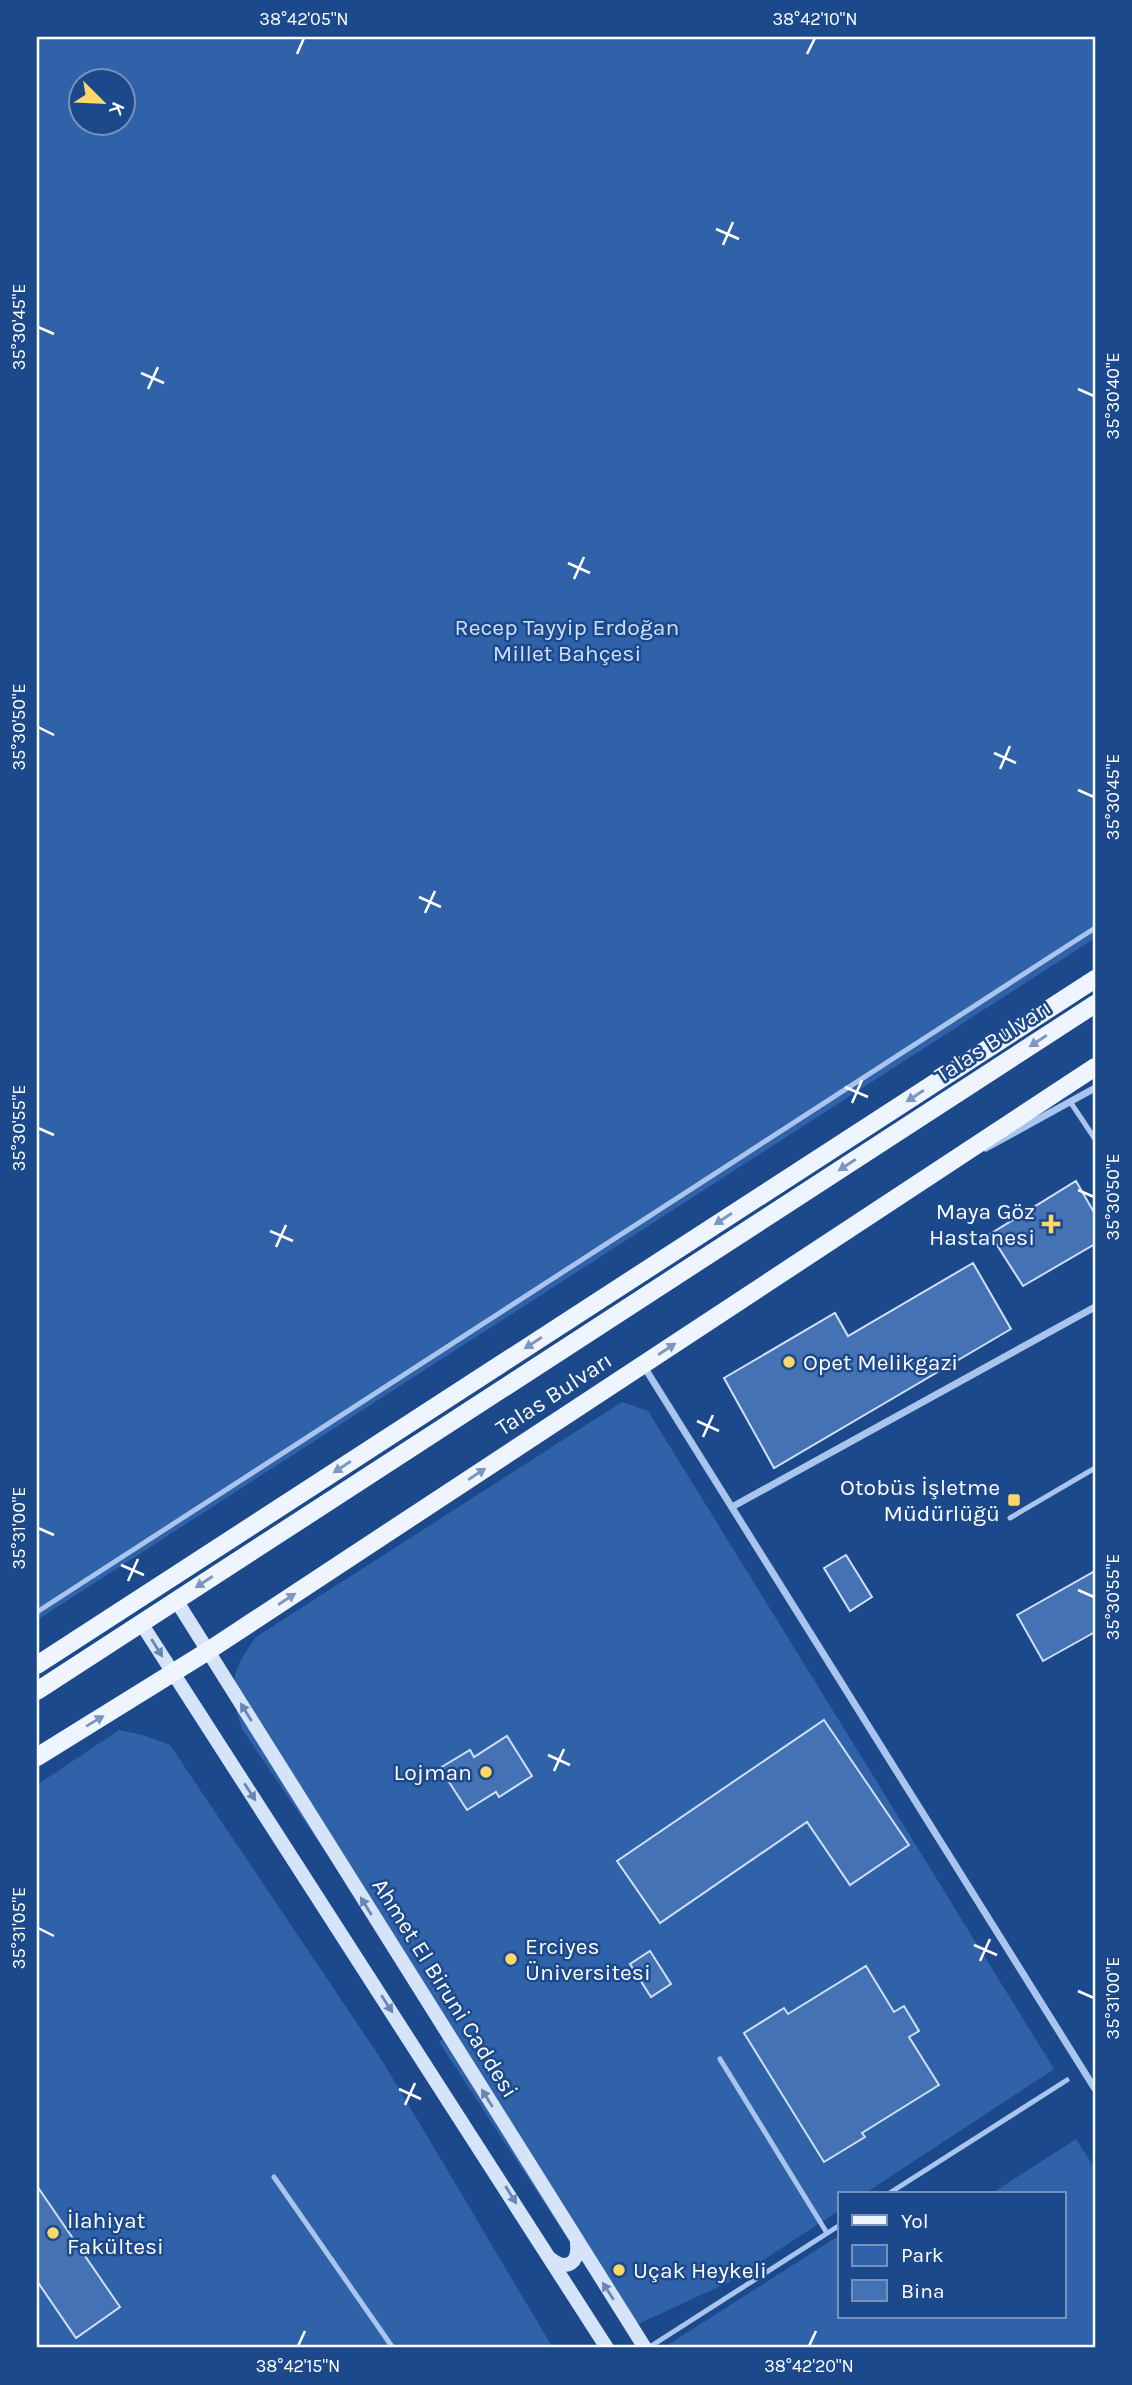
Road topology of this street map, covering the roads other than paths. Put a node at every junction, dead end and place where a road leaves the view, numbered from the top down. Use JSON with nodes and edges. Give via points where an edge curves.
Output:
{"nodes":[{"id":1,"x":1095,"y":928,"type":"edge"},
{"id":2,"x":1095,"y":979,"type":"edge"},
{"id":3,"x":1095,"y":1004,"type":"edge"},
{"id":4,"x":1095,"y":1067,"type":"edge"},
{"id":5,"x":1095,"y":1088,"type":"edge"},
{"id":6,"x":1071,"y":1103,"type":"junction"},
{"id":7,"x":1095,"y":1139,"type":"edge"},
{"id":8,"x":917,"y":1185,"type":"junction"},
{"id":9,"x":1095,"y":1307,"type":"edge"},
{"id":10,"x":643,"y":1365,"type":"junction"},
{"id":11,"x":1095,"y":1468,"type":"edge"},
{"id":12,"x":732,"y":1507,"type":"junction"},
{"id":13,"x":1010,"y":1518,"type":"dead end"},
{"id":14,"x":176,"y":1600,"type":"junction"},
{"id":15,"x":37,"y":1612,"type":"edge"},
{"id":16,"x":141,"y":1623,"type":"junction"},
{"id":17,"x":208,"y":1651,"type":"junction"},
{"id":18,"x":37,"y":1665,"type":"edge"},
{"id":19,"x":173,"y":1674,"type":"junction"},
{"id":20,"x":37,"y":1691,"type":"edge"},
{"id":21,"x":37,"y":1757,"type":"edge"},
{"id":22,"x":720,"y":2059,"type":"dead end"},
{"id":23,"x":1068,"y":2080,"type":"dead end"},
{"id":24,"x":1095,"y":2090,"type":"edge"},
{"id":25,"x":274,"y":2177,"type":"dead end"},
{"id":26,"x":891,"y":2192,"type":"edge"},
{"id":27,"x":838,"y":2226,"type":"edge"},
{"id":28,"x":827,"y":2233,"type":"junction"},
{"id":29,"x":577,"y":2242,"type":"junction"},
{"id":30,"x":550,"y":2258,"type":"junction"},
{"id":31,"x":393,"y":2348,"type":"edge"},
{"id":32,"x":607,"y":2348,"type":"edge"},
{"id":33,"x":646,"y":2348,"type":"edge"}],
"edges":[{"from":1,"to":15,"type":"lane"},
{"from":2,"to":18,"type":"main road","one_way":true},
{"from":3,"to":14,"type":"main road","name":"Talas Bulvarı","one_way":true},
{"from":4,"to":8,"type":"main road","name":"Talas Bulvarı"},
{"from":5,"to":6,"type":"street"},
{"from":6,"to":7,"type":"lane"},
{"from":6,"to":8,"type":"street"},
{"from":10,"to":8,"type":"main road","name":"Talas Bulvarı","one_way":true},
{"from":9,"to":12,"type":"street"},
{"from":10,"to":12,"type":"street"},
{"from":17,"to":10,"type":"main road","name":"Talas Bulvarı","one_way":true},
{"from":11,"to":13,"type":"lane"},
{"from":12,"to":24,"type":"street"},
{"from":14,"to":16,"type":"main road","name":"Talas Bulvarı"},
{"from":14,"to":17,"type":"street","name":"Ahmet El Biruni Caddesi"},
{"from":16,"to":19,"type":"street","one_way":true},
{"from":16,"to":20,"type":"main road","name":"Talas Bulvarı"},
{"from":17,"to":19,"type":"main road","name":"Talas Bulvarı"},
{"from":29,"to":17,"type":"street","name":"Ahmet El Biruni Caddesi","one_way":true},
{"from":21,"to":19,"type":"main road","name":"Talas Bulvarı","one_way":true},
{"from":19,"to":30,"type":"street","one_way":true},
{"from":22,"to":28,"type":"lane"},
{"from":23,"to":26,"type":"lane"},
{"from":25,"to":31,"type":"lane"},
{"from":27,"to":28,"type":"lane"},
{"from":28,"to":33,"type":"lane"},
{"from":29,"to":30,"type":"street","via":[[572,2264],[558,2264]]},
{"from":33,"to":29,"type":"street","name":"Ahmet El Biruni Caddesi","one_way":true},
{"from":30,"to":32,"type":"street"}]}
